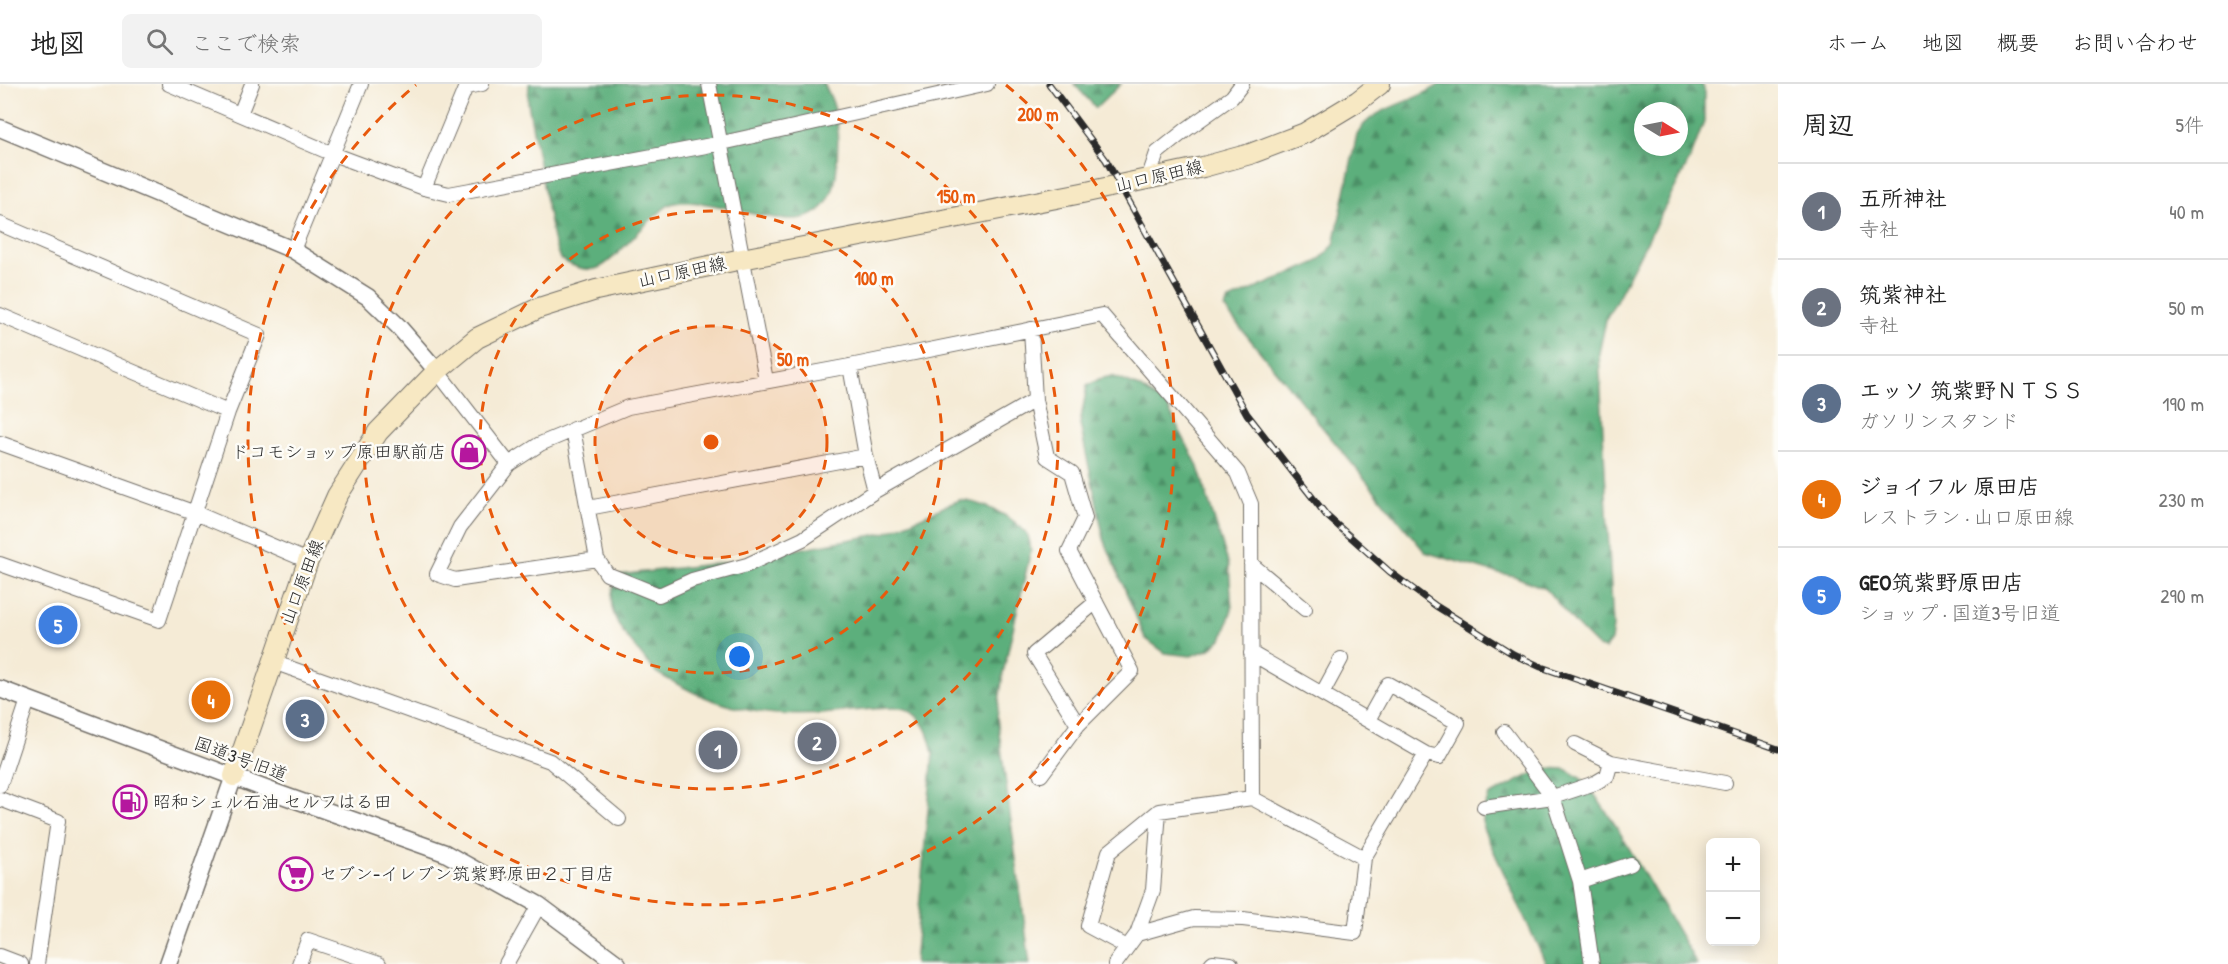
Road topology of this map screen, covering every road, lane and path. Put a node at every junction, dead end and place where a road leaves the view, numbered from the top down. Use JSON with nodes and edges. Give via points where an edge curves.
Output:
{"nodes":[{"id":1,"x":169,"y":84,"type":"edge"},
{"id":2,"x":252,"y":84,"type":"edge"},
{"id":3,"x":361,"y":84,"type":"edge"},
{"id":4,"x":482,"y":84,"type":"edge"},
{"id":5,"x":709,"y":84,"type":"edge"},
{"id":6,"x":987,"y":84,"type":"edge"},
{"id":7,"x":1242,"y":84,"type":"edge"},
{"id":8,"x":1380,"y":84,"type":"edge"},
{"id":9,"x":466,"y":86,"type":"edge"},
{"id":10,"x":240,"y":114,"type":"junction"},
{"id":11,"x":0,"y":128,"type":"edge"},
{"id":12,"x":722,"y":143,"type":"junction"},
{"id":13,"x":333,"y":154,"type":"junction"},
{"id":14,"x":1148,"y":179,"type":"junction"},
{"id":15,"x":424,"y":188,"type":"junction"},
{"id":16,"x":0,"y":224,"type":"edge"},
{"id":17,"x":293,"y":250,"type":"junction"},
{"id":18,"x":742,"y":259,"type":"junction"},
{"id":19,"x":0,"y":315,"type":"edge"},
{"id":20,"x":1031,"y":329,"type":"junction"},
{"id":21,"x":850,"y":366,"type":"junction"},
{"id":22,"x":437,"y":371,"type":"junction"},
{"id":23,"x":766,"y":380,"type":"junction"},
{"id":24,"x":1035,"y":400,"type":"junction"},
{"id":25,"x":228,"y":412,"type":"junction"},
{"id":26,"x":573,"y":429,"type":"junction"},
{"id":27,"x":0,"y":443,"type":"edge"},
{"id":28,"x":866,"y":456,"type":"junction"},
{"id":29,"x":509,"y":464,"type":"junction"},
{"id":30,"x":875,"y":491,"type":"junction"},
{"id":31,"x":588,"y":508,"type":"junction"},
{"id":32,"x":193,"y":512,"type":"junction"},
{"id":33,"x":597,"y":559,"type":"junction"},
{"id":34,"x":308,"y":561,"type":"junction"},
{"id":35,"x":0,"y":564,"type":"edge"},
{"id":36,"x":1251,"y":564,"type":"junction"},
{"id":37,"x":1096,"y":603,"type":"junction"},
{"id":38,"x":1305,"y":609,"type":"dead end"},
{"id":39,"x":1251,"y":653,"type":"junction"},
{"id":40,"x":1341,"y":659,"type":"dead end"},
{"id":41,"x":273,"y":662,"type":"junction"},
{"id":42,"x":0,"y":689,"type":"edge"},
{"id":43,"x":1322,"y":694,"type":"junction"},
{"id":44,"x":28,"y":700,"type":"junction"},
{"id":45,"x":1368,"y":720,"type":"junction"},
{"id":46,"x":1078,"y":725,"type":"junction"},
{"id":47,"x":1504,"y":732,"type":"dead end"},
{"id":48,"x":1575,"y":744,"type":"dead end"},
{"id":49,"x":1426,"y":754,"type":"junction"},
{"id":50,"x":1611,"y":762,"type":"junction"},
{"id":51,"x":1041,"y":775,"type":"dead end"},
{"id":52,"x":234,"y":776,"type":"junction"},
{"id":53,"x":1725,"y":783,"type":"dead end"},
{"id":54,"x":0,"y":784,"type":"edge"},
{"id":55,"x":1552,"y":797,"type":"junction"},
{"id":56,"x":1252,"y":798,"type":"junction"},
{"id":57,"x":0,"y":799,"type":"edge"},
{"id":58,"x":1484,"y":807,"type":"dead end"},
{"id":59,"x":1159,"y":811,"type":"junction"},
{"id":60,"x":619,"y":819,"type":"dead end"},
{"id":61,"x":1364,"y":858,"type":"junction"},
{"id":62,"x":1631,"y":864,"type":"dead end"},
{"id":63,"x":1580,"y":881,"type":"junction"},
{"id":64,"x":539,"y":905,"type":"junction"},
{"id":65,"x":1137,"y":934,"type":"junction"},
{"id":66,"x":1127,"y":947,"type":"junction"},
{"id":67,"x":0,"y":956,"type":"edge"},
{"id":68,"x":21,"y":964,"type":"edge"},
{"id":69,"x":37,"y":964,"type":"edge"},
{"id":70,"x":168,"y":964,"type":"edge"},
{"id":71,"x":299,"y":964,"type":"edge"},
{"id":72,"x":379,"y":964,"type":"edge"},
{"id":73,"x":506,"y":964,"type":"edge"},
{"id":74,"x":618,"y":964,"type":"edge"},
{"id":75,"x":1115,"y":964,"type":"edge"},
{"id":76,"x":1212,"y":964,"type":"edge"},
{"id":77,"x":1231,"y":964,"type":"edge"},
{"id":78,"x":1592,"y":964,"type":"edge"}],
"edges":[{"from":1,"to":10,"type":"street"},
{"from":2,"to":10,"type":"street"},
{"from":3,"to":13,"type":"street"},
{"from":4,"to":9,"type":"street"},
{"from":5,"to":12,"type":"street"},
{"from":6,"to":12,"type":"street"},
{"from":7,"to":14,"type":"street","via":[[1232,97],[1157,153]]},
{"from":8,"to":14,"type":"main road","name":"山口原田線","via":[[1305,133],[1250,154]]},
{"from":9,"to":15,"type":"street"},
{"from":10,"to":13,"type":"street"},
{"from":11,"to":17,"type":"street"},
{"from":12,"to":15,"type":"street","via":[[449,194]]},
{"from":12,"to":18,"type":"street"},
{"from":13,"to":15,"type":"street"},
{"from":13,"to":17,"type":"street"},
{"from":14,"to":18,"type":"main road","name":"山口原田線"},
{"from":16,"to":25,"type":"street","via":[[259,335]]},
{"from":17,"to":22,"type":"street","via":[[368,297]]},
{"from":18,"to":22,"type":"main road","name":"山口原田線","via":[[596,290],[539,308],[477,338]]},
{"from":18,"to":23,"type":"street"},
{"from":19,"to":25,"type":"street"},
{"from":20,"to":21,"type":"street"},
{"from":20,"to":24,"type":"street"},
{"from":20,"to":36,"type":"street","via":[[1102,315],[1238,473],[1251,504]]},
{"from":21,"to":23,"type":"street"},
{"from":21,"to":28,"type":"street"},
{"from":22,"to":29,"type":"street"},
{"from":22,"to":34,"type":"main road","name":"山口原田線","via":[[378,432],[336,496]]},
{"from":23,"to":26,"type":"street","via":[[628,407]]},
{"from":24,"to":30,"type":"street"},
{"from":24,"to":37,"type":"street","via":[[1047,458],[1072,473],[1086,518],[1069,551]]},
{"from":25,"to":32,"type":"street"},
{"from":26,"to":29,"type":"street"},
{"from":26,"to":31,"type":"street"},
{"from":27,"to":32,"type":"street"},
{"from":28,"to":30,"type":"street"},
{"from":28,"to":31,"type":"street"},
{"from":29,"to":33,"type":"street","via":[[460,527],[437,574],[454,580]]},
{"from":30,"to":33,"type":"street","via":[[803,538],[747,565],[692,580],[659,595],[607,574]]},
{"from":31,"to":33,"type":"street"},
{"from":32,"to":34,"type":"street"},
{"from":32,"to":35,"type":"street","via":[[159,620]]},
{"from":34,"to":41,"type":"main road","name":"山口原田線"},
{"from":36,"to":38,"type":"street"},
{"from":36,"to":39,"type":"street"},
{"from":37,"to":46,"type":"street","via":[[1132,671]]},
{"from":37,"to":46,"type":"street","via":[[1034,654]]},
{"from":39,"to":43,"type":"street"},
{"from":39,"to":56,"type":"street"},
{"from":40,"to":43,"type":"street"},
{"from":41,"to":52,"type":"main road","name":"山口原田線"},
{"from":41,"to":60,"type":"street","via":[[550,761]]},
{"from":42,"to":44,"type":"street","name":"国道3号旧道"},
{"from":43,"to":45,"type":"street"},
{"from":44,"to":52,"type":"street","name":"国道3号旧道"},
{"from":44,"to":54,"type":"street"},
{"from":45,"to":49,"type":"street"},
{"from":45,"to":49,"type":"street","via":[[1388,684],[1458,723],[1439,757]]},
{"from":46,"to":51,"type":"street"},
{"from":47,"to":55,"type":"street"},
{"from":48,"to":50,"type":"street"},
{"from":49,"to":61,"type":"street"},
{"from":50,"to":53,"type":"street"},
{"from":50,"to":55,"type":"street","via":[[1607,776]]},
{"from":52,"to":64,"type":"street","name":"国道3号旧道","via":[[446,853]]},
{"from":52,"to":70,"type":"street"},
{"from":55,"to":58,"type":"street"},
{"from":55,"to":63,"type":"street"},
{"from":56,"to":59,"type":"street"},
{"from":56,"to":61,"type":"street"},
{"from":57,"to":69,"type":"street","via":[[58,821]]},
{"from":59,"to":65,"type":"street","via":[[1153,890]]},
{"from":59,"to":66,"type":"street","via":[[1109,852],[1088,926]]},
{"from":61,"to":65,"type":"street","via":[[1355,933],[1243,919],[1194,918]]},
{"from":62,"to":63,"type":"street"},
{"from":63,"to":78,"type":"street"},
{"from":64,"to":73,"type":"street"},
{"from":64,"to":74,"type":"street","name":"国道3号旧道"},
{"from":65,"to":66,"type":"street"},
{"from":66,"to":75,"type":"street"},
{"from":67,"to":68,"type":"street"},
{"from":71,"to":72,"type":"street","via":[[308,940]]},
{"from":76,"to":77,"type":"street"}]}
